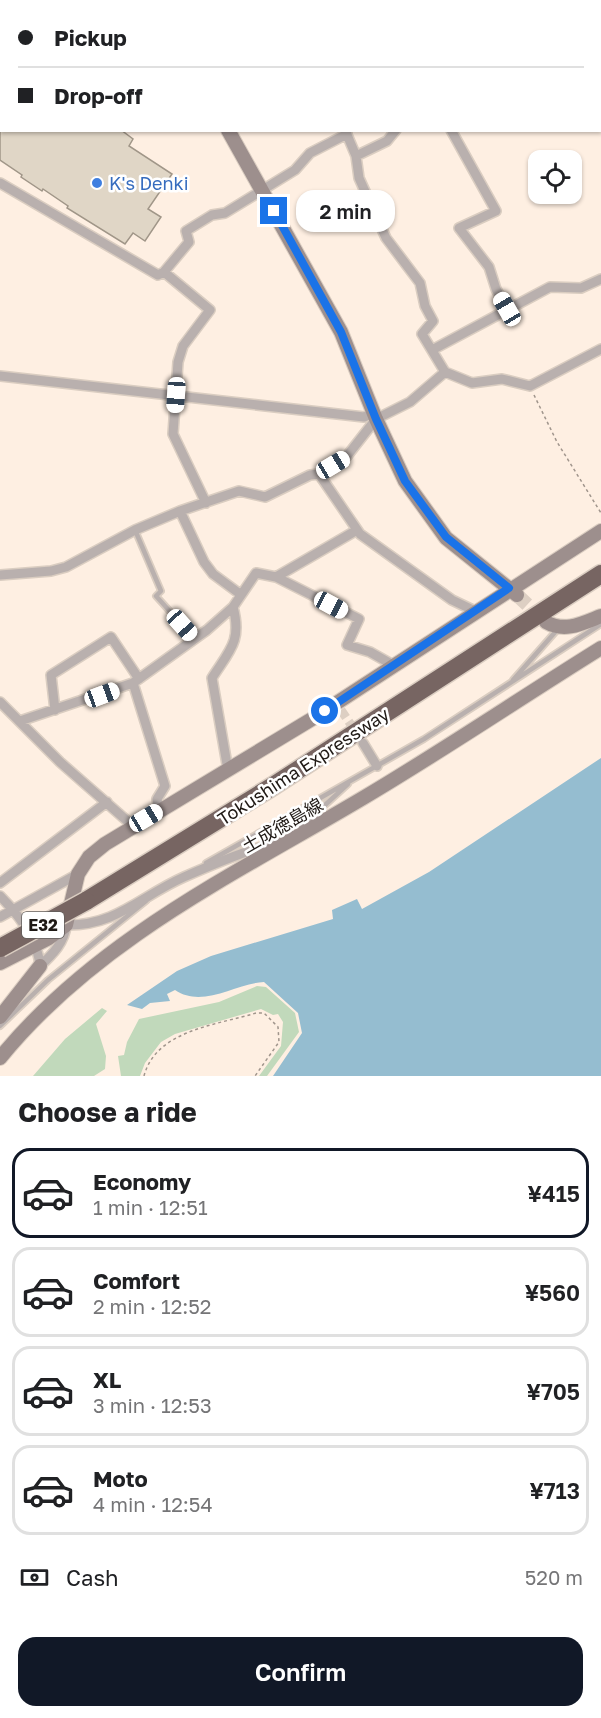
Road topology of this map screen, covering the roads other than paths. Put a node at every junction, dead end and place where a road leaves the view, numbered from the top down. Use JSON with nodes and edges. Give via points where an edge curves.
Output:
{"nodes":[{"id":1,"x":229,"y":132,"type":"edge"},
{"id":2,"x":346,"y":132,"type":"edge"},
{"id":3,"x":394,"y":132,"type":"edge"},
{"id":4,"x":452,"y":132,"type":"edge"},
{"id":5,"x":356,"y":156,"type":"junction"},
{"id":6,"x":0,"y":183,"type":"edge"},
{"id":7,"x":262,"y":190,"type":"junction"},
{"id":8,"x":164,"y":272,"type":"junction"},
{"id":9,"x":601,"y":279,"type":"edge"},
{"id":10,"x":507,"y":309,"type":"junction"},
{"id":11,"x":601,"y":349,"type":"edge"},
{"id":12,"x":432,"y":350,"type":"junction"},
{"id":13,"x":445,"y":372,"type":"junction"},
{"id":14,"x":0,"y":376,"type":"edge"},
{"id":15,"x":176,"y":395,"type":"junction"},
{"id":16,"x":375,"y":416,"type":"junction"},
{"id":17,"x":319,"y":474,"type":"junction"},
{"id":18,"x":206,"y":503,"type":"junction"},
{"id":19,"x":180,"y":511,"type":"junction"},
{"id":20,"x":135,"y":530,"type":"junction"},
{"id":21,"x":357,"y":530,"type":"junction"},
{"id":22,"x":601,"y":531,"type":"edge"},
{"id":23,"x":601,"y":574,"type":"edge"},
{"id":24,"x":0,"y":575,"type":"edge"},
{"id":25,"x":276,"y":577,"type":"junction"},
{"id":26,"x":513,"y":592,"type":"junction"},
{"id":27,"x":240,"y":594,"type":"junction"},
{"id":28,"x":233,"y":607,"type":"junction"},
{"id":29,"x":475,"y":611,"type":"junction"},
{"id":30,"x":601,"y":616,"type":"edge"},
{"id":31,"x":601,"y":624,"type":"edge"},
{"id":32,"x":553,"y":625,"type":"joint"},
{"id":33,"x":195,"y":639,"type":"junction"},
{"id":34,"x":601,"y":648,"type":"edge"},
{"id":35,"x":393,"y":665,"type":"junction"},
{"id":36,"x":136,"y":681,"type":"junction"},
{"id":37,"x":510,"y":684,"type":"junction"},
{"id":38,"x":0,"y":702,"type":"edge"},
{"id":39,"x":55,"y":710,"type":"junction"},
{"id":40,"x":20,"y":722,"type":"junction"},
{"id":41,"x":363,"y":743,"type":"tunnel mouth"},
{"id":42,"x":378,"y":766,"type":"junction"},
{"id":43,"x":228,"y":770,"type":"junction"},
{"id":44,"x":350,"y":782,"type":"junction"},
{"id":45,"x":165,"y":786,"type":"junction"},
{"id":46,"x":185,"y":795,"type":"junction"},
{"id":47,"x":107,"y":802,"type":"junction"},
{"id":48,"x":159,"y":810,"type":"junction"},
{"id":49,"x":133,"y":826,"type":"junction"},
{"id":50,"x":290,"y":841,"type":"junction"},
{"id":51,"x":195,"y":873,"type":"junction"},
{"id":52,"x":78,"y":874,"type":"junction"},
{"id":53,"x":0,"y":883,"type":"edge"},
{"id":54,"x":154,"y":894,"type":"junction"},
{"id":55,"x":0,"y":896,"type":"edge"},
{"id":56,"x":14,"y":910,"type":"junction"},
{"id":57,"x":0,"y":917,"type":"edge"},
{"id":58,"x":66,"y":925,"type":"junction"},
{"id":59,"x":35,"y":945,"type":"junction"},
{"id":60,"x":0,"y":948,"type":"edge"},
{"id":61,"x":0,"y":963,"type":"edge"},
{"id":62,"x":40,"y":966,"type":"junction"},
{"id":63,"x":0,"y":1017,"type":"edge"},
{"id":64,"x":0,"y":1026,"type":"edge"},
{"id":65,"x":0,"y":1058,"type":"edge"}],
"edges":[{"from":1,"to":7,"type":"street"},
{"from":2,"to":5,"type":"street"},
{"from":2,"to":7,"type":"street","via":[[310,153],[294,171]]},
{"from":3,"to":5,"type":"street","via":[[387,141]]},
{"from":4,"to":10,"type":"street","via":[[496,211],[459,228],[489,267]]},
{"from":5,"to":12,"type":"street","via":[[359,178],[386,238],[420,282],[433,321],[422,334]]},
{"from":6,"to":8,"type":"street","via":[[158,274]]},
{"from":7,"to":8,"type":"street","via":[[186,231],[189,242]]},
{"from":7,"to":16,"type":"street","via":[[341,332]]},
{"from":8,"to":15,"type":"street","via":[[210,310],[183,346]]},
{"from":9,"to":10,"type":"street","via":[[581,288],[550,287]]},
{"from":10,"to":12,"type":"street"},
{"from":11,"to":13,"type":"street","via":[[530,386],[502,379],[472,383]]},
{"from":12,"to":13,"type":"street"},
{"from":13,"to":16,"type":"street","via":[[410,402]]},
{"from":14,"to":15,"type":"street"},
{"from":15,"to":16,"type":"street"},
{"from":15,"to":18,"type":"street","via":[[173,434]]},
{"from":16,"to":17,"type":"street","via":[[347,456]]},
{"from":16,"to":26,"type":"street","via":[[405,481],[446,537]]},
{"from":17,"to":18,"type":"street","via":[[265,497],[239,491]]},
{"from":17,"to":21,"type":"street"},
{"from":18,"to":19,"type":"street"},
{"from":19,"to":20,"type":"street"},
{"from":19,"to":27,"type":"street","via":[[213,574]]},
{"from":20,"to":24,"type":"street","via":[[66,567]]},
{"from":20,"to":33,"type":"lane","via":[[161,591],[156,596]]},
{"from":21,"to":25,"type":"street"},
{"from":21,"to":29,"type":"street","via":[[452,600]]},
{"from":22,"to":26,"type":"street"},
{"from":23,"to":60,"type":"highway","name":"Tokushima Expressway","number":"E32","bridge":true,"via":[[273,786],[86,901]]},
{"from":25,"to":27,"type":"street","via":[[256,573]]},
{"from":25,"to":35,"type":"street","via":[[359,619],[347,645]]},
{"from":26,"to":29,"type":"street"},
{"from":27,"to":28,"type":"street"},
{"from":28,"to":33,"type":"street"},
{"from":28,"to":43,"type":"street","via":[[238,632],[212,678]]},
{"from":29,"to":35,"type":"street"},
{"from":30,"to":32,"type":"street","via":[[579,625]]},
{"from":31,"to":37,"type":"lane"},
{"from":32,"to":37,"type":"lane"},
{"from":33,"to":36,"type":"street"},
{"from":34,"to":50,"type":"street","name":"土成徳島線"},
{"from":35,"to":43,"type":"street","via":[[339,706]]},
{"from":36,"to":39,"type":"street"},
{"from":36,"to":39,"type":"street","via":[[111,637],[51,675]]},
{"from":36,"to":45,"type":"street"},
{"from":37,"to":42,"type":"lane"},
{"from":38,"to":40,"type":"street"},
{"from":39,"to":40,"type":"street"},
{"from":40,"to":47,"type":"street"},
{"from":41,"to":42,"type":"street"},
{"from":42,"to":44,"type":"lane"},
{"from":43,"to":46,"type":"street"},
{"from":44,"to":50,"type":"lane"},
{"from":44,"to":51,"type":"lane","via":[[268,826]]},
{"from":45,"to":46,"type":"street"},
{"from":45,"to":48,"type":"street","via":[[157,799]]},
{"from":46,"to":48,"type":"street"},
{"from":47,"to":49,"type":"street"},
{"from":47,"to":53,"type":"street"},
{"from":48,"to":49,"type":"street"},
{"from":49,"to":52,"type":"street","via":[[97,850]]},
{"from":50,"to":51,"type":"street","via":[[271,844]]},
{"from":50,"to":65,"type":"street","name":"土成徳島線","via":[[158,919],[111,953],[51,1004]]},
{"from":51,"to":54,"type":"street"},
{"from":52,"to":56,"type":"street"},
{"from":52,"to":58,"type":"street"},
{"from":54,"to":58,"type":"street","via":[[106,920]]},
{"from":54,"to":64,"type":"lane","via":[[48,980]]},
{"from":55,"to":56,"type":"street"},
{"from":56,"to":57,"type":"street"},
{"from":56,"to":59,"type":"street"},
{"from":58,"to":59,"type":"street"},
{"from":58,"to":62,"type":"street","via":[[59,945]]},
{"from":59,"to":61,"type":"street"},
{"from":59,"to":62,"type":"street"},
{"from":62,"to":63,"type":"street"}]}
